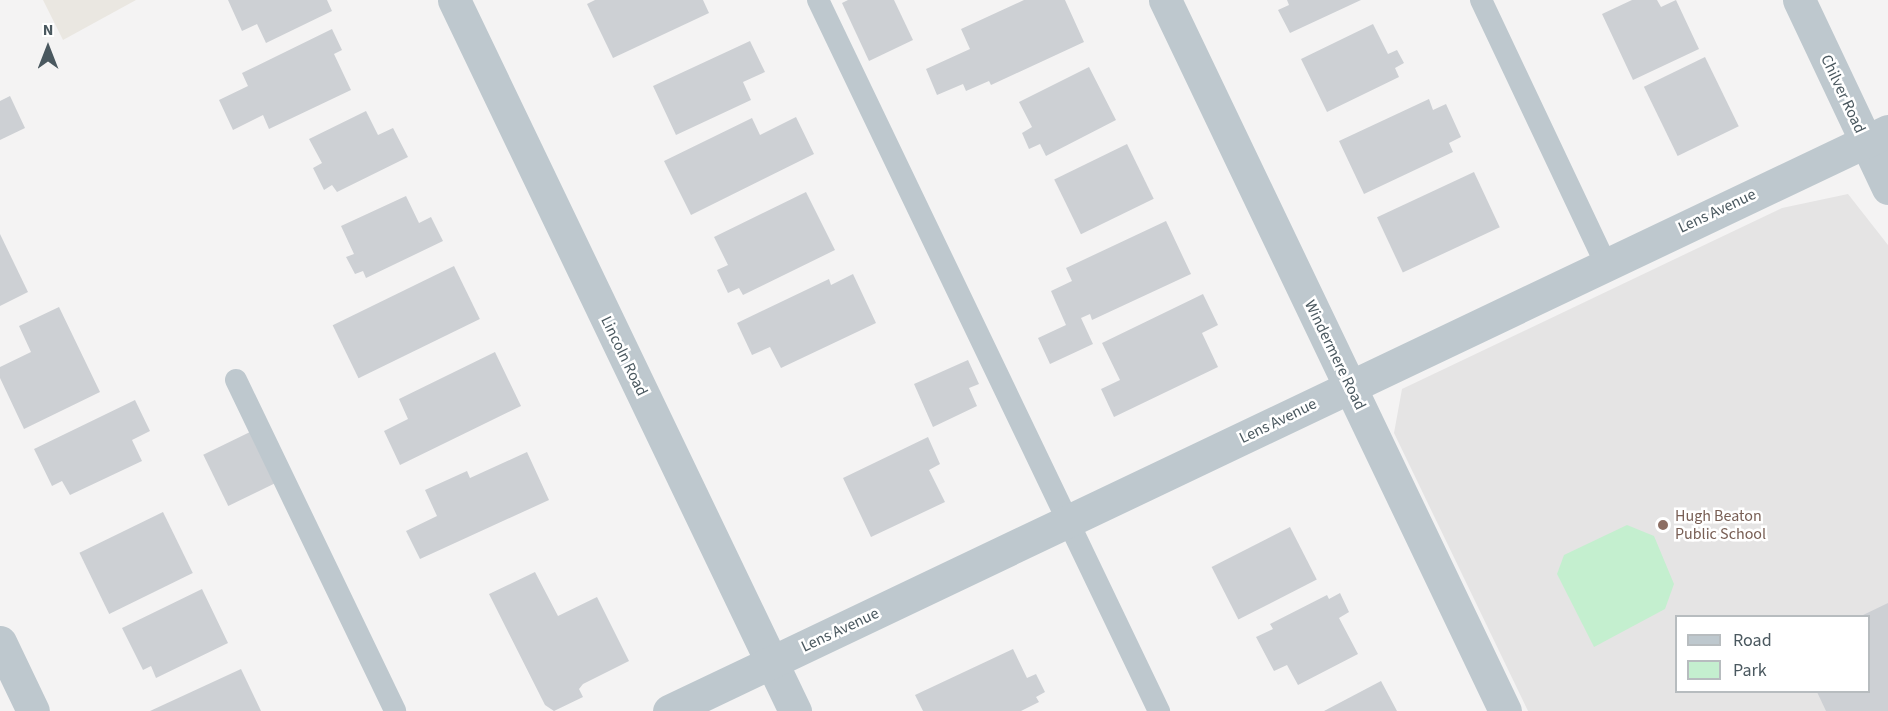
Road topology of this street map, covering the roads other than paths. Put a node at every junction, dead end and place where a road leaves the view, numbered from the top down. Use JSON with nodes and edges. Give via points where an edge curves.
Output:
{"nodes":[{"id":1,"x":454,"y":0,"type":"edge"},
{"id":2,"x":818,"y":0,"type":"edge"},
{"id":3,"x":1165,"y":0,"type":"edge"},
{"id":4,"x":1481,"y":0,"type":"edge"},
{"id":5,"x":1799,"y":0,"type":"edge"},
{"id":6,"x":1877,"y":136,"type":"edge"},
{"id":7,"x":1888,"y":188,"type":"edge"},
{"id":8,"x":1605,"y":262,"type":"junction"},
{"id":9,"x":236,"y":380,"type":"dead end"},
{"id":10,"x":1350,"y":387,"type":"junction"},
{"id":11,"x":1069,"y":522,"type":"junction"},
{"id":12,"x":0,"y":642,"type":"edge"},
{"id":13,"x":771,"y":662,"type":"junction"},
{"id":14,"x":33,"y":711,"type":"edge"},
{"id":15,"x":395,"y":711,"type":"edge"},
{"id":16,"x":669,"y":711,"type":"edge"},
{"id":17,"x":795,"y":711,"type":"edge"},
{"id":18,"x":1159,"y":711,"type":"edge"},
{"id":19,"x":1505,"y":711,"type":"edge"}],
"edges":[{"from":1,"to":13,"type":"street","name":"Lincoln Road"},
{"from":2,"to":11,"type":"lane"},
{"from":3,"to":10,"type":"street","name":"Windermere Road"},
{"from":4,"to":8,"type":"lane"},
{"from":5,"to":6,"type":"street","name":"Chilver Road"},
{"from":6,"to":7,"type":"street","name":"Chilver Road"},
{"from":6,"to":8,"type":"street","name":"Lens Avenue"},
{"from":8,"to":10,"type":"street","name":"Lens Avenue"},
{"from":9,"to":15,"type":"lane"},
{"from":10,"to":11,"type":"street","name":"Lens Avenue"},
{"from":10,"to":19,"type":"street","name":"Windermere Road"},
{"from":11,"to":13,"type":"street","name":"Lens Avenue"},
{"from":11,"to":18,"type":"lane"},
{"from":12,"to":14,"type":"street"},
{"from":13,"to":16,"type":"street","name":"Lens Avenue"},
{"from":13,"to":17,"type":"street","name":"Lincoln Road"}]}
